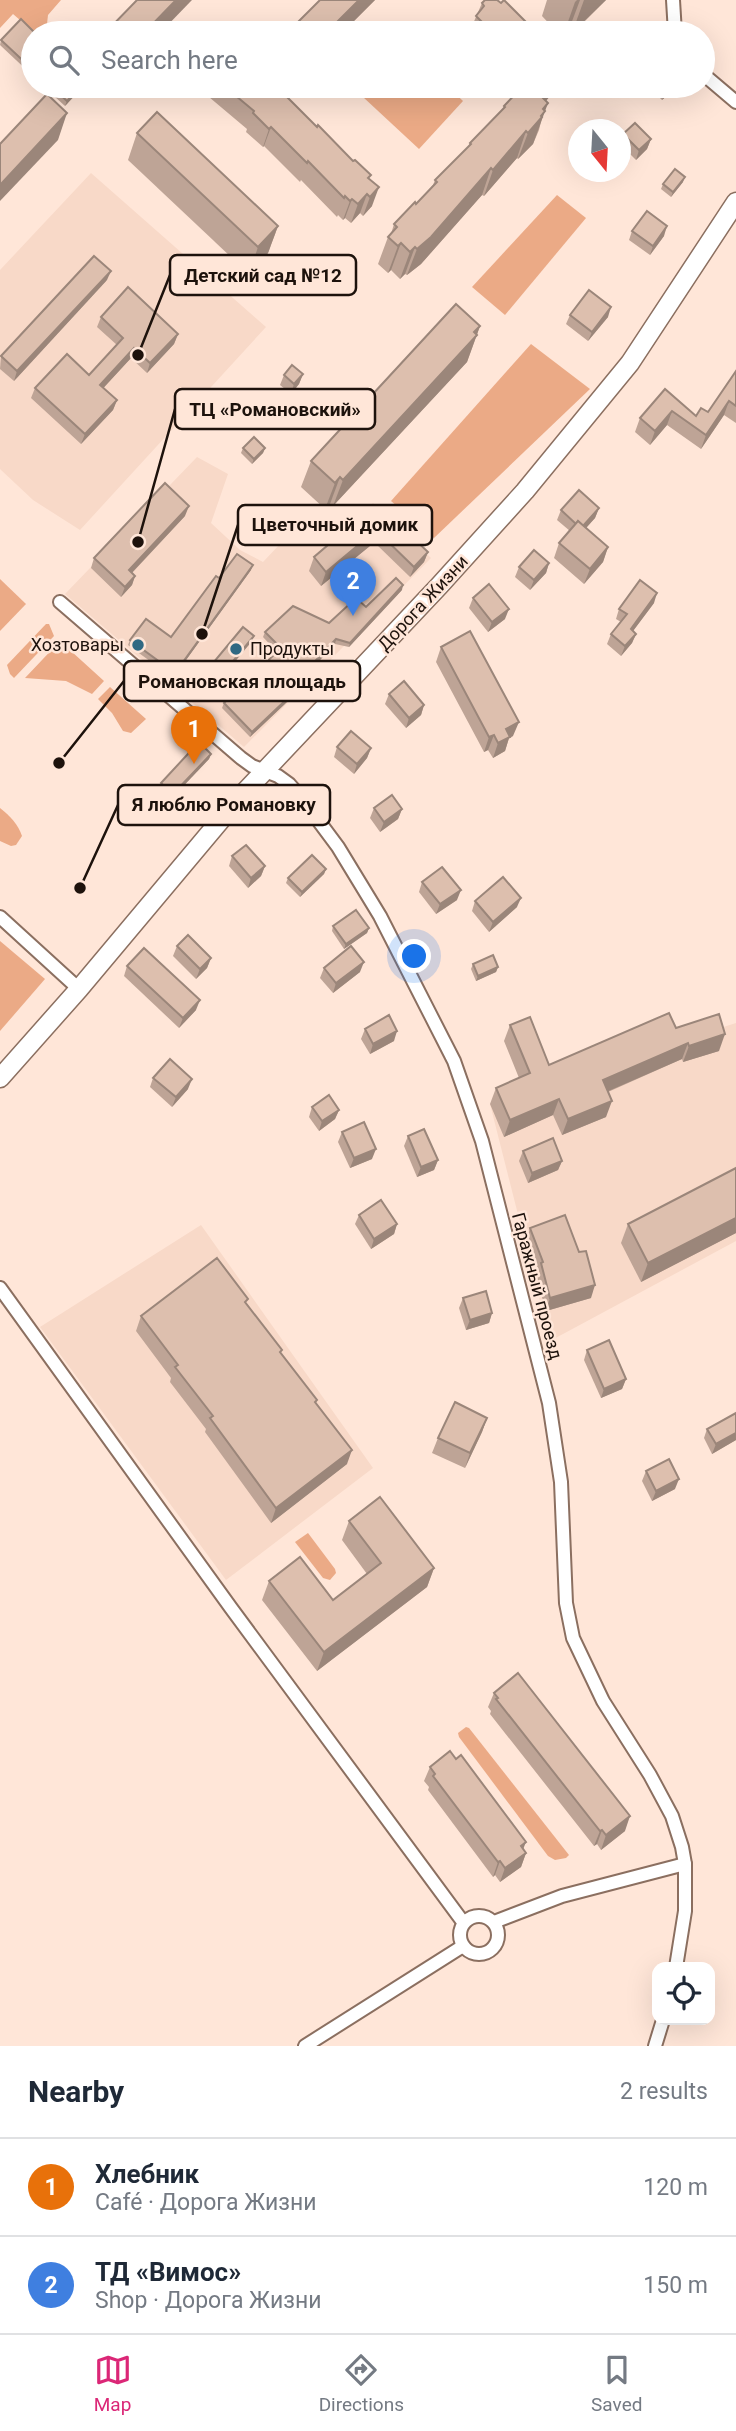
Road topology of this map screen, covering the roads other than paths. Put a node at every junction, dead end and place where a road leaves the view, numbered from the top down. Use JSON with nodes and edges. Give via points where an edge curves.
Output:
{"nodes":[{"id":1,"x":673,"y":0,"type":"edge"},
{"id":2,"x":674,"y":21,"type":"edge"},
{"id":3,"x":715,"y":84,"type":"edge"},
{"id":4,"x":736,"y":102,"type":"edge"},
{"id":5,"x":736,"y":202,"type":"edge"},
{"id":6,"x":60,"y":602,"type":"dead end"},
{"id":7,"x":266,"y":771,"type":"junction"},
{"id":8,"x":0,"y":917,"type":"edge"},
{"id":9,"x":79,"y":989,"type":"junction"},
{"id":10,"x":0,"y":1078,"type":"edge"},
{"id":11,"x":0,"y":1288,"type":"edge"},
{"id":12,"x":685,"y":1864,"type":"junction"},
{"id":13,"x":463,"y":1922,"type":"junction"},
{"id":14,"x":495,"y":1922,"type":"junction"},
{"id":15,"x":463,"y":1946,"type":"junction"},
{"id":16,"x":677,"y":1962,"type":"edge"},
{"id":17,"x":661,"y":2025,"type":"edge"},
{"id":18,"x":305,"y":2046,"type":"edge"},
{"id":19,"x":655,"y":2046,"type":"edge"}],
"edges":[{"from":1,"to":2,"type":"street"},
{"from":3,"to":4,"type":"street"},
{"from":5,"to":7,"type":"main road","name":"Дорога Жизни","via":[[631,363],[525,491]]},
{"from":6,"to":7,"type":"street","name":"Гаражный проезд","via":[[241,758]]},
{"from":7,"to":9,"type":"main road","name":"Дорога Жизни"},
{"from":7,"to":12,"type":"street","name":"Гаражный проезд","via":[[289,784],[338,847],[380,916],[454,1061],[482,1141],[549,1403],[561,1482],[566,1603],[573,1638],[603,1701],[672,1816]]},
{"from":8,"to":9,"type":"street"},
{"from":9,"to":10,"type":"main road","name":"Дорога Жизни"},
{"from":11,"to":13,"type":"street"},
{"from":12,"to":14,"type":"street","via":[[562,1896]]},
{"from":12,"to":16,"type":"street","name":"Гаражный проезд","via":[[685,1911]]},
{"from":13,"to":14,"type":"street","via":[[485,1917]]},
{"from":13,"to":15,"type":"street","via":[[459,1938]]},
{"from":14,"to":15,"type":"street","via":[[497,1942],[491,1950],[481,1954]]},
{"from":15,"to":18,"type":"street"},
{"from":17,"to":19,"type":"street"}]}
